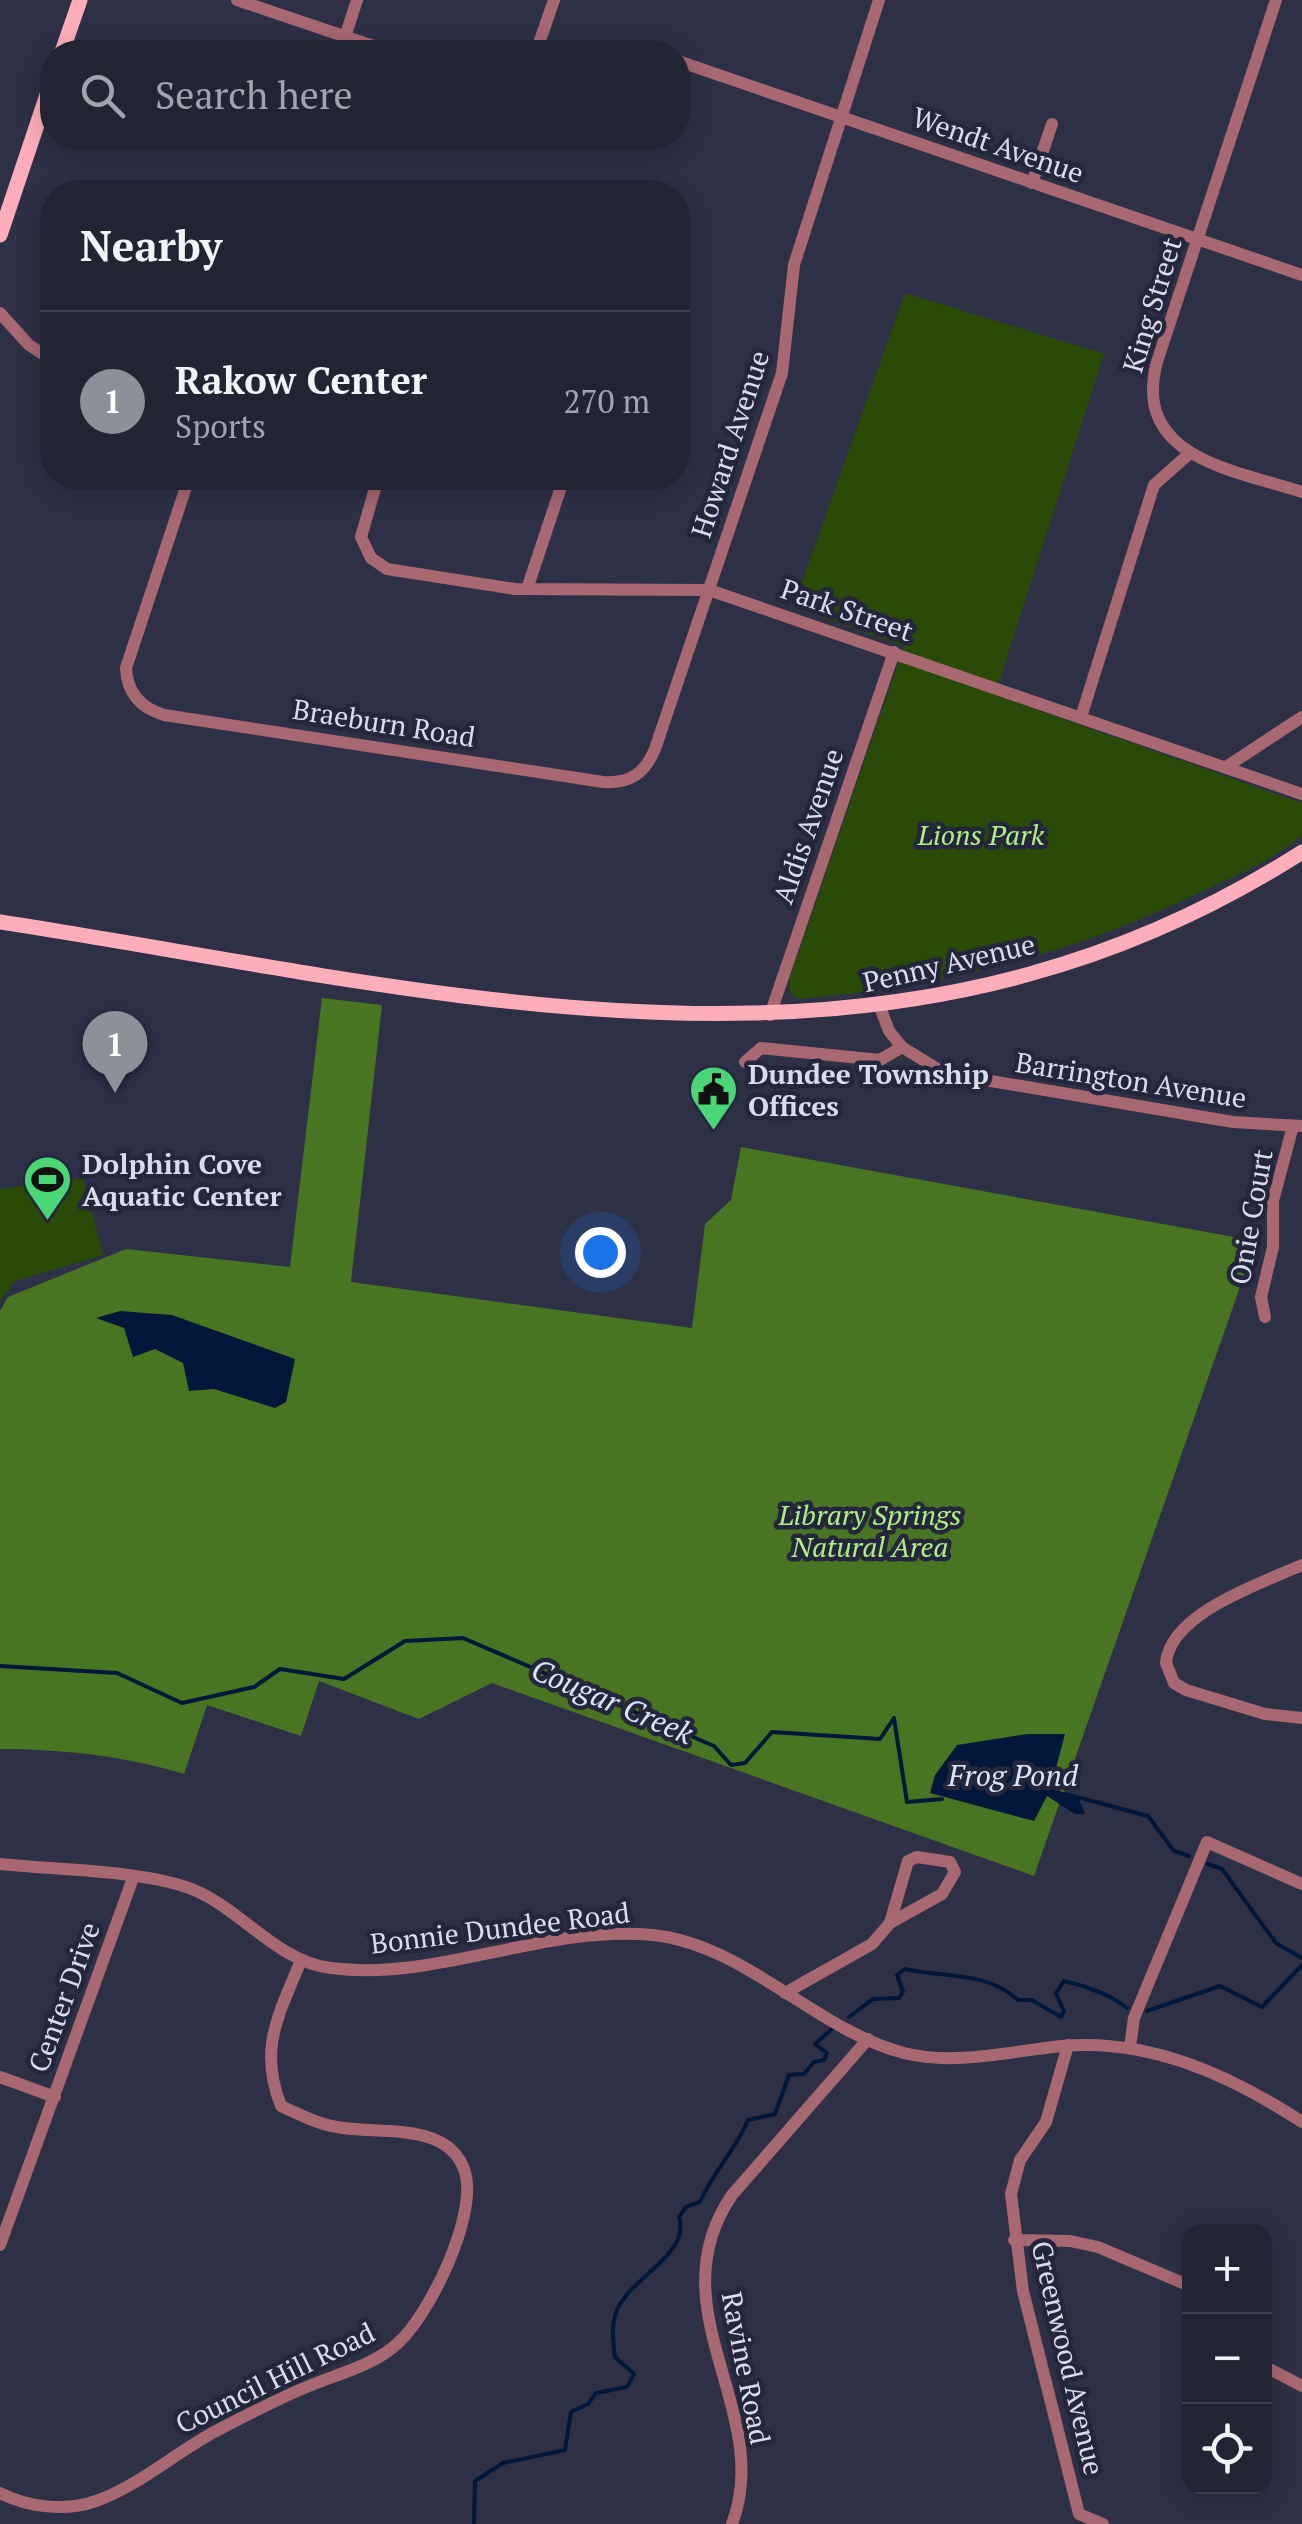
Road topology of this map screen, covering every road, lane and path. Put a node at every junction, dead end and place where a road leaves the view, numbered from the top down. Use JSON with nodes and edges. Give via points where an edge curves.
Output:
{"nodes":[{"id":1,"x":80,"y":0,"type":"edge"},
{"id":2,"x":238,"y":0,"type":"edge"},
{"id":3,"x":357,"y":0,"type":"edge"},
{"id":4,"x":554,"y":0,"type":"edge"},
{"id":5,"x":878,"y":0,"type":"edge"},
{"id":6,"x":1276,"y":0,"type":"edge"},
{"id":7,"x":345,"y":36,"type":"junction"},
{"id":8,"x":66,"y":40,"type":"edge"},
{"id":9,"x":357,"y":40,"type":"edge"},
{"id":10,"x":540,"y":40,"type":"edge"},
{"id":11,"x":690,"y":65,"type":"edge"},
{"id":12,"x":40,"y":116,"type":"edge"},
{"id":13,"x":841,"y":118,"type":"junction"},
{"id":14,"x":1052,"y":124,"type":"dead end"},
{"id":15,"x":1032,"y":183,"type":"junction"},
{"id":16,"x":0,"y":234,"type":"edge"},
{"id":17,"x":1198,"y":239,"type":"junction"},
{"id":18,"x":1302,"y":275,"type":"edge"},
{"id":19,"x":0,"y":313,"type":"edge"},
{"id":20,"x":40,"y":351,"type":"edge"},
{"id":21,"x":1189,"y":454,"type":"junction"},
{"id":22,"x":186,"y":490,"type":"edge"},
{"id":23,"x":374,"y":490,"type":"edge"},
{"id":24,"x":560,"y":490,"type":"edge"},
{"id":25,"x":1302,"y":492,"type":"edge"},
{"id":26,"x":527,"y":589,"type":"junction"},
{"id":27,"x":710,"y":590,"type":"junction"},
{"id":28,"x":894,"y":652,"type":"junction"},
{"id":29,"x":1081,"y":717,"type":"junction"},
{"id":30,"x":1302,"y":717,"type":"edge"},
{"id":31,"x":1226,"y":767,"type":"junction"},
{"id":32,"x":633,"y":778,"type":"joint"},
{"id":33,"x":1302,"y":794,"type":"edge"},
{"id":34,"x":1302,"y":852,"type":"edge"},
{"id":35,"x":0,"y":922,"type":"edge"},
{"id":36,"x":880,"y":1007,"type":"junction"},
{"id":37,"x":770,"y":1015,"type":"junction"},
{"id":38,"x":902,"y":1047,"type":"junction"},
{"id":39,"x":745,"y":1062,"type":"dead end"},
{"id":40,"x":1298,"y":1126,"type":"edge"},
{"id":41,"x":1265,"y":1317,"type":"dead end"},
{"id":42,"x":1302,"y":1565,"type":"edge"},
{"id":43,"x":1302,"y":1718,"type":"edge"},
{"id":44,"x":0,"y":1864,"type":"edge"},
{"id":45,"x":134,"y":1878,"type":"junction"},
{"id":46,"x":1302,"y":1884,"type":"edge"},
{"id":47,"x":890,"y":1923,"type":"junction"},
{"id":48,"x":301,"y":1960,"type":"junction"},
{"id":49,"x":784,"y":1992,"type":"junction"},
{"id":50,"x":868,"y":2039,"type":"junction"},
{"id":51,"x":1068,"y":2046,"type":"junction"},
{"id":52,"x":1130,"y":2047,"type":"junction"},
{"id":53,"x":0,"y":2077,"type":"edge"},
{"id":54,"x":55,"y":2098,"type":"junction"},
{"id":55,"x":1302,"y":2122,"type":"edge"},
{"id":56,"x":1014,"y":2240,"type":"junction"},
{"id":57,"x":0,"y":2245,"type":"edge"},
{"id":58,"x":1182,"y":2283,"type":"edge"},
{"id":59,"x":1272,"y":2370,"type":"edge"},
{"id":60,"x":1302,"y":2386,"type":"edge"},
{"id":61,"x":0,"y":2493,"type":"edge"},
{"id":62,"x":732,"y":2524,"type":"edge"},
{"id":63,"x":1103,"y":2524,"type":"edge"}],
"edges":[{"from":1,"to":8,"type":"main road"},
{"from":2,"to":7,"type":"street"},
{"from":3,"to":7,"type":"street"},
{"from":4,"to":10,"type":"street"},
{"from":5,"to":13,"type":"street","name":"Howard Avenue"},
{"from":6,"to":17,"type":"street","name":"King Street"},
{"from":7,"to":9,"type":"street"},
{"from":11,"to":13,"type":"street","name":"Wendt Avenue"},
{"from":12,"to":16,"type":"main road"},
{"from":13,"to":15,"type":"street","name":"Wendt Avenue"},
{"from":13,"to":27,"type":"street","name":"Howard Avenue","via":[[791,276],[784,364]]},
{"from":14,"to":15,"type":"street"},
{"from":15,"to":17,"type":"street","name":"Wendt Avenue"},
{"from":17,"to":18,"type":"street","name":"Wendt Avenue"},
{"from":17,"to":21,"type":"street","name":"King Street","via":[[1152,392],[1161,424]]},
{"from":19,"to":20,"type":"street"},
{"from":21,"to":25,"type":"street"},
{"from":21,"to":29,"type":"street","via":[[1154,485]]},
{"from":22,"to":32,"type":"street","name":"Braeburn Road","via":[[128,664],[133,694],[148,709],[603,782]]},
{"from":23,"to":26,"type":"street","name":"Park Street","via":[[362,527],[366,551],[380,566]]},
{"from":24,"to":26,"type":"street"},
{"from":26,"to":27,"type":"street","name":"Park Street"},
{"from":27,"to":28,"type":"street","name":"Park Street"},
{"from":27,"to":32,"type":"street","name":"Howard Avenue","via":[[652,755]]},
{"from":28,"to":29,"type":"street","name":"Park Street"},
{"from":28,"to":37,"type":"street","name":"Aldis Avenue"},
{"from":29,"to":31,"type":"street","name":"Park Street"},
{"from":30,"to":31,"type":"street"},
{"from":31,"to":33,"type":"street","name":"Park Street"},
{"from":34,"to":36,"type":"main road","name":"Penny Avenue","via":[[1131,940],[1026,974]]},
{"from":35,"to":37,"type":"main road","name":"Penny Avenue","via":[[583,1010]]},
{"from":36,"to":37,"type":"main road","name":"Penny Avenue"},
{"from":36,"to":38,"type":"street"},
{"from":38,"to":39,"type":"street","via":[[880,1060],[758,1048]]},
{"from":38,"to":40,"type":"street","name":"Barrington Avenue","via":[[932,1068],[971,1080]]},
{"from":40,"to":41,"type":"street","name":"Onie Court","via":[[1273,1201],[1272,1253],[1261,1293]]},
{"from":42,"to":43,"type":"street","via":[[1204,1612],[1166,1655],[1174,1683],[1186,1690]]},
{"from":44,"to":45,"type":"street","name":"Bonnie Dundee Road"},
{"from":45,"to":48,"type":"street","name":"Bonnie Dundee Road","via":[[194,1890]]},
{"from":45,"to":54,"type":"street","name":"Center Drive"},
{"from":46,"to":52,"type":"street","via":[[1207,1842],[1134,2018]]},
{"from":47,"to":47,"type":"street","via":[[908,1860],[950,1862],[950,1886]]},
{"from":47,"to":49,"type":"street","via":[[872,1944]]},
{"from":48,"to":49,"type":"street","name":"Bonnie Dundee Road","via":[[370,1970],[590,1936],[654,1936],[703,1949]]},
{"from":48,"to":61,"type":"street","name":"Council Hill Road","via":[[273,2032],[269,2075],[281,2106],[332,2126],[433,2139],[464,2169],[467,2206],[431,2301],[416,2325],[377,2359],[237,2420],[94,2502],[64,2508]]},
{"from":49,"to":50,"type":"street","name":"Bonnie Dundee Road"},
{"from":50,"to":51,"type":"street","name":"Bonnie Dundee Road","via":[[946,2059]]},
{"from":50,"to":62,"type":"street","name":"Ravine Road","via":[[732,2195],[705,2253],[706,2306],[739,2458]]},
{"from":51,"to":52,"type":"street","name":"Bonnie Dundee Road"},
{"from":51,"to":56,"type":"street","name":"Greenwood Avenue","via":[[1046,2122],[1012,2179]]},
{"from":52,"to":55,"type":"street","name":"Bonnie Dundee Road","via":[[1189,2064]]},
{"from":53,"to":54,"type":"street"},
{"from":54,"to":57,"type":"street","name":"Center Drive"},
{"from":56,"to":58,"type":"street","via":[[1098,2247]]},
{"from":56,"to":63,"type":"street","name":"Greenwood Avenue","via":[[1079,2514]]},
{"from":59,"to":60,"type":"street"}]}
